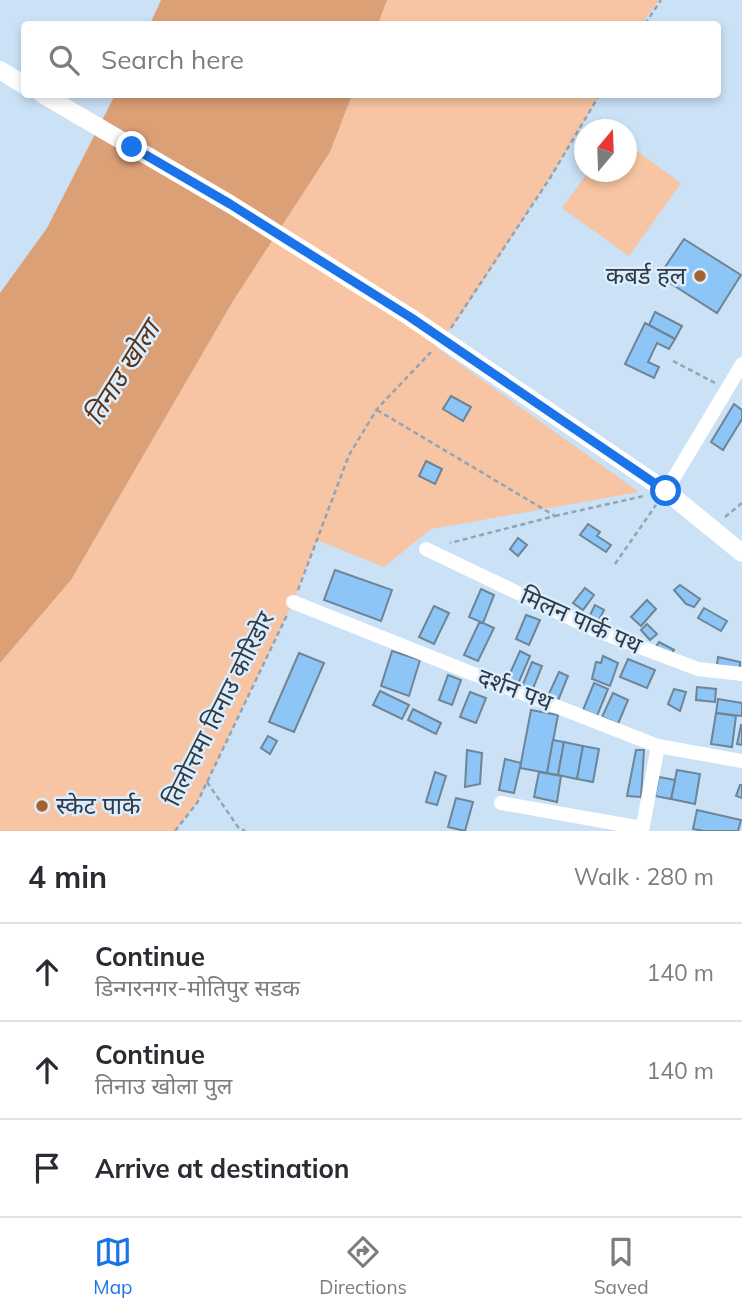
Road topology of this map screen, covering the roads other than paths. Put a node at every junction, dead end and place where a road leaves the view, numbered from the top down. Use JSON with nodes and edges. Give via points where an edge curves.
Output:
{"nodes":[{"id":1,"x":0,"y":70,"type":"edge"},
{"id":2,"x":21,"y":83,"type":"edge"},
{"id":3,"x":49,"y":98,"type":"edge"},
{"id":4,"x":742,"y":364,"type":"edge"},
{"id":5,"x":666,"y":491,"type":"junction"},
{"id":6,"x":426,"y":550,"type":"road end"},
{"id":7,"x":742,"y":553,"type":"edge"},
{"id":8,"x":293,"y":602,"type":"road end"},
{"id":9,"x":742,"y":674,"type":"edge"},
{"id":10,"x":658,"y":746,"type":"junction"},
{"id":11,"x":742,"y":761,"type":"edge"},
{"id":12,"x":501,"y":803,"type":"dead end"},
{"id":13,"x":642,"y":830,"type":"edge"}],
"edges":[{"from":1,"to":2,"type":"street"},
{"from":3,"to":5,"type":"street","via":[[410,317]]},
{"from":4,"to":5,"type":"street"},
{"from":5,"to":7,"type":"street"},
{"from":6,"to":9,"type":"street","name":"मिलन पार्क पथ","via":[[595,630],[698,669]]},
{"from":8,"to":10,"type":"street","name":"दर्शन पथ"},
{"from":10,"to":11,"type":"street","name":"दर्शन पथ"},
{"from":10,"to":13,"type":"street"},
{"from":12,"to":13,"type":"street"}]}
